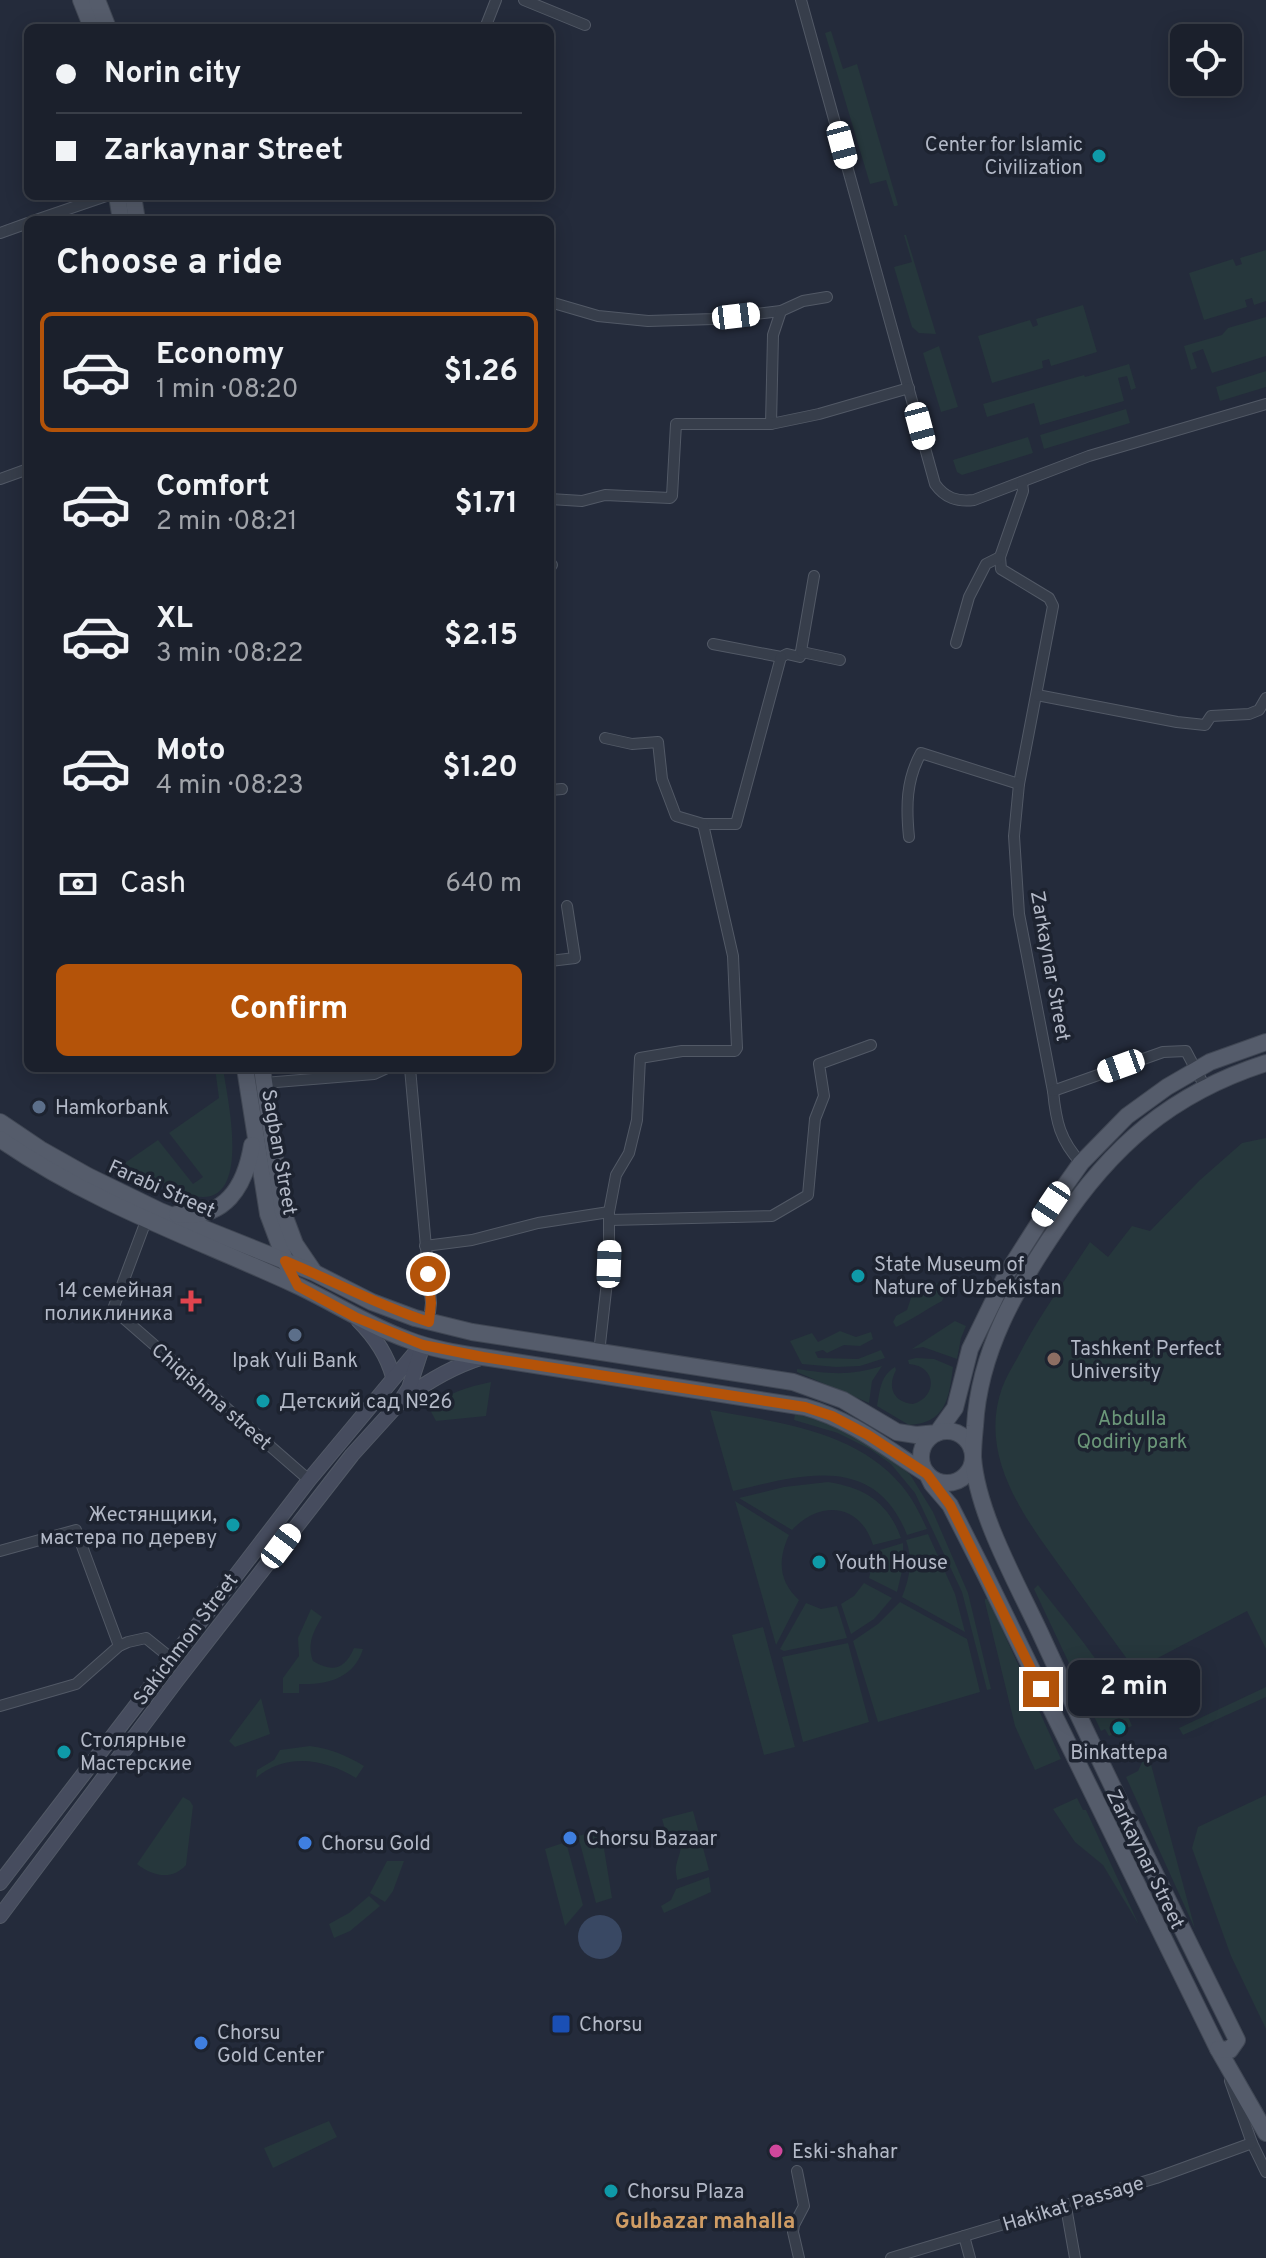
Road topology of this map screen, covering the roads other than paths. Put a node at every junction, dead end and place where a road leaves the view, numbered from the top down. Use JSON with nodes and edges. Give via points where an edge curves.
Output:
{"nodes":[{"id":1,"x":81,"y":0,"type":"edge"},
{"id":2,"x":97,"y":0,"type":"edge"},
{"id":3,"x":496,"y":0,"type":"edge"},
{"id":4,"x":524,"y":0,"type":"edge"},
{"id":5,"x":801,"y":0,"type":"edge"},
{"id":6,"x":90,"y":24,"type":"edge"},
{"id":7,"x":106,"y":24,"type":"edge"},
{"id":8,"x":487,"y":24,"type":"edge"},
{"id":9,"x":585,"y":25,"type":"dead end"},
{"id":10,"x":94,"y":200,"type":"edge"},
{"id":11,"x":48,"y":216,"type":"edge"},
{"id":12,"x":24,"y":224,"type":"edge"},
{"id":13,"x":0,"y":233,"type":"edge"},
{"id":14,"x":827,"y":297,"type":"dead end"},
{"id":15,"x":554,"y":303,"type":"edge"},
{"id":16,"x":781,"y":311,"type":"junction"},
{"id":17,"x":909,"y":388,"type":"junction"},
{"id":18,"x":1266,"y":404,"type":"edge"},
{"id":19,"x":771,"y":424,"type":"junction"},
{"id":20,"x":24,"y":470,"type":"edge"},
{"id":21,"x":0,"y":479,"type":"edge"},
{"id":22,"x":1022,"y":482,"type":"junction"},
{"id":23,"x":554,"y":499,"type":"edge"},
{"id":24,"x":1000,"y":557,"type":"junction"},
{"id":25,"x":814,"y":576,"type":"dead end"},
{"id":26,"x":956,"y":643,"type":"dead end"},
{"id":27,"x":713,"y":644,"type":"dead end"},
{"id":28,"x":802,"y":652,"type":"junction"},
{"id":29,"x":781,"y":657,"type":"junction"},
{"id":30,"x":840,"y":660,"type":"dead end"},
{"id":31,"x":1037,"y":695,"type":"junction"},
{"id":32,"x":1266,"y":698,"type":"edge"},
{"id":33,"x":605,"y":738,"type":"dead end"},
{"id":34,"x":1019,"y":784,"type":"junction"},
{"id":35,"x":703,"y":824,"type":"junction"},
{"id":36,"x":909,"y":837,"type":"dead end"},
{"id":37,"x":567,"y":906,"type":"dead end"},
{"id":38,"x":554,"y":961,"type":"edge"},
{"id":39,"x":1266,"y":1042,"type":"edge"},
{"id":40,"x":871,"y":1045,"type":"dead end"},
{"id":41,"x":1266,"y":1063,"type":"edge"},
{"id":42,"x":1196,"y":1070,"type":"junction"},
{"id":43,"x":246,"y":1072,"type":"edge"},
{"id":44,"x":378,"y":1072,"type":"edge"},
{"id":45,"x":410,"y":1072,"type":"edge"},
{"id":46,"x":263,"y":1076,"type":"edge"},
{"id":47,"x":1205,"y":1087,"type":"junction"},
{"id":48,"x":1053,"y":1091,"type":"junction"},
{"id":49,"x":0,"y":1122,"type":"edge"},
{"id":50,"x":254,"y":1132,"type":"junction"},
{"id":51,"x":0,"y":1139,"type":"edge"},
{"id":52,"x":1081,"y":1163,"type":"junction"},
{"id":53,"x":160,"y":1211,"type":"junction"},
{"id":54,"x":610,"y":1216,"type":"junction"},
{"id":55,"x":146,"y":1221,"type":"junction"},
{"id":56,"x":425,"y":1246,"type":"junction"},
{"id":57,"x":285,"y":1261,"type":"junction"},
{"id":58,"x":315,"y":1273,"type":"junction"},
{"id":59,"x":298,"y":1286,"type":"junction"},
{"id":60,"x":355,"y":1317,"type":"junction"},
{"id":61,"x":429,"y":1322,"type":"junction"},
{"id":62,"x":452,"y":1328,"type":"junction"},
{"id":63,"x":423,"y":1345,"type":"junction"},
{"id":64,"x":599,"y":1353,"type":"junction"},
{"id":65,"x":483,"y":1357,"type":"junction"},
{"id":66,"x":393,"y":1377,"type":"junction"},
{"id":67,"x":400,"y":1402,"type":"junction"},
{"id":68,"x":937,"y":1433,"type":"junction"},
{"id":69,"x":973,"y":1457,"type":"junction"},
{"id":70,"x":927,"y":1474,"type":"junction"},
{"id":71,"x":309,"y":1480,"type":"junction"},
{"id":72,"x":0,"y":1551,"type":"edge"},
{"id":73,"x":119,"y":1646,"type":"junction"},
{"id":74,"x":172,"y":1659,"type":"junction"},
{"id":75,"x":0,"y":1706,"type":"edge"},
{"id":76,"x":0,"y":1883,"type":"edge"},
{"id":77,"x":0,"y":1916,"type":"edge"},
{"id":78,"x":1218,"y":2049,"type":"junction"},
{"id":79,"x":1259,"y":2138,"type":"edge"},
{"id":80,"x":797,"y":2171,"type":"dead end"},
{"id":81,"x":1266,"y":2172,"type":"edge"},
{"id":82,"x":1066,"y":2207,"type":"junction"},
{"id":83,"x":964,"y":2236,"type":"junction"},
{"id":84,"x":799,"y":2258,"type":"edge"},
{"id":85,"x":891,"y":2258,"type":"edge"},
{"id":86,"x":970,"y":2258,"type":"edge"},
{"id":87,"x":1075,"y":2258,"type":"edge"}],
"edges":[{"from":1,"to":6,"type":"main road"},
{"from":2,"to":7,"type":"main road"},
{"from":3,"to":8,"type":"street"},
{"from":4,"to":9,"type":"street"},
{"from":5,"to":17,"type":"street"},
{"from":10,"to":11,"type":"street"},
{"from":12,"to":13,"type":"street"},
{"from":14,"to":16,"type":"street"},
{"from":15,"to":16,"type":"street","via":[[598,316],[648,321]]},
{"from":16,"to":19,"type":"street","via":[[773,335]]},
{"from":17,"to":19,"type":"street"},
{"from":17,"to":22,"type":"street","via":[[942,493],[958,501],[974,500]]},
{"from":18,"to":22,"type":"street","via":[[1089,456]]},
{"from":19,"to":23,"type":"street","via":[[676,424],[670,498]]},
{"from":20,"to":21,"type":"street"},
{"from":22,"to":24,"type":"street"},
{"from":24,"to":26,"type":"street","via":[[986,564],[969,597]]},
{"from":24,"to":31,"type":"street","name":"Zarkaynar Street","via":[[1001,569],[1049,598],[1053,606]]},
{"from":25,"to":28,"type":"street"},
{"from":27,"to":29,"type":"street"},
{"from":28,"to":29,"type":"street","via":[[800,657]]},
{"from":28,"to":30,"type":"street"},
{"from":29,"to":35,"type":"street","via":[[736,824]]},
{"from":31,"to":32,"type":"street","via":[[1205,725],[1211,716],[1259,710]]},
{"from":31,"to":34,"type":"street","name":"Zarkaynar Street"},
{"from":33,"to":35,"type":"street","via":[[658,742],[662,779],[676,816]]},
{"from":34,"to":36,"type":"street","via":[[921,753],[906,805]]},
{"from":34,"to":48,"type":"street","name":"Zarkaynar Street","via":[[1014,836],[1019,914]]},
{"from":35,"to":54,"type":"street","via":[[733,956],[737,1048],[640,1058],[637,1120],[629,1153],[616,1175]]},
{"from":37,"to":38,"type":"street","via":[[575,958]]},
{"from":39,"to":42,"type":"main road"},
{"from":40,"to":54,"type":"street","via":[[819,1064],[824,1096],[815,1119],[808,1195],[772,1216]]},
{"from":41,"to":47,"type":"main road","name":"Zarkaynar Street"},
{"from":42,"to":47,"type":"street"},
{"from":42,"to":48,"type":"street","via":[[1186,1051],[1163,1052]]},
{"from":42,"to":52,"type":"main road","via":[[1127,1116]]},
{"from":43,"to":50,"type":"main road","name":"Sagban Street"},
{"from":44,"to":46,"type":"street"},
{"from":45,"to":56,"type":"street"},
{"from":46,"to":58,"type":"main road","name":"Sagban Street","via":[[283,1212],[295,1244]]},
{"from":47,"to":69,"type":"main road","name":"Zarkaynar Street","via":[[1166,1110],[1114,1155],[1038,1257],[983,1369]]},
{"from":48,"to":52,"type":"street","name":"Zarkaynar Street","via":[[1055,1119]]},
{"from":49,"to":53,"type":"main road","name":"Farabi Street","via":[[88,1176]]},
{"from":50,"to":53,"type":"main road","via":[[244,1177],[224,1204],[197,1215]]},
{"from":50,"to":57,"type":"main road","name":"Sagban Street","via":[[268,1214]]},
{"from":51,"to":55,"type":"main road","name":"Farabi Street"},
{"from":52,"to":68,"type":"main road","via":[[1003,1281],[970,1349],[955,1408]]},
{"from":53,"to":57,"type":"main road","name":"Farabi Street"},
{"from":54,"to":56,"type":"street","via":[[538,1223]]},
{"from":54,"to":64,"type":"street"},
{"from":55,"to":59,"type":"main road","name":"Farabi Street"},
{"from":55,"to":71,"type":"street","name":"Chiqishma street","via":[[113,1309]]},
{"from":56,"to":61,"type":"street"},
{"from":57,"to":58,"type":"main road","name":"Farabi Street"},
{"from":57,"to":59,"type":"main road","name":"Sagban Street"},
{"from":58,"to":59,"type":"main road"},
{"from":58,"to":61,"type":"main road","via":[[372,1302]]},
{"from":59,"to":60,"type":"main road","name":"Zarkaynar Street"},
{"from":60,"to":63,"type":"main road","name":"Zarkaynar Street"},
{"from":60,"to":66,"type":"main road","via":[[377,1340]]},
{"from":61,"to":62,"type":"main road"},
{"from":61,"to":63,"type":"main road","name":"Sakichmon Street"},
{"from":62,"to":63,"type":"main road","name":"Sakichmon Street"},
{"from":62,"to":64,"type":"main road"},
{"from":63,"to":65,"type":"main road","name":"Zarkaynar Street"},
{"from":63,"to":66,"type":"main road","name":"Sakichmon Street"},
{"from":63,"to":67,"type":"main road","name":"Sakichmon Street"},
{"from":64,"to":68,"type":"main road","via":[[793,1382],[843,1400],[897,1432]]},
{"from":65,"to":67,"type":"main road","via":[[435,1378]]},
{"from":65,"to":70,"type":"main road","name":"Zarkaynar Street","via":[[805,1407],[868,1435]]},
{"from":66,"to":71,"type":"main road","name":"Sakichmon Street"},
{"from":67,"to":77,"type":"main road","name":"Sakichmon Street","via":[[325,1488]]},
{"from":68,"to":69,"type":"main road","via":[[960,1434]]},
{"from":68,"to":70,"type":"main road","via":[[921,1451]]},
{"from":69,"to":70,"type":"main road","name":"Zarkaynar Street","via":[[967,1474],[957,1481],[943,1483]]},
{"from":69,"to":78,"type":"main road","name":"Zarkaynar Street","via":[[997,1540],[1101,1767],[1237,2040],[1230,2050]]},
{"from":70,"to":78,"type":"main road","name":"Zarkaynar Street","via":[[950,1505],[985,1574]]},
{"from":71,"to":74,"type":"main road","name":"Sakichmon Street"},
{"from":72,"to":73,"type":"street","via":[[76,1530]]},
{"from":73,"to":74,"type":"street","via":[[145,1638]]},
{"from":73,"to":75,"type":"street","via":[[76,1684]]},
{"from":74,"to":76,"type":"main road","name":"Sakichmon Street"},
{"from":78,"to":79,"type":"main road","name":"Zarkaynar Street"},
{"from":79,"to":81,"type":"street"},
{"from":79,"to":82,"type":"street","name":"Hakikat Passage"},
{"from":80,"to":84,"type":"street","via":[[804,2206],[793,2232]]},
{"from":82,"to":83,"type":"street","name":"Hakikat Passage"},
{"from":82,"to":87,"type":"street"},
{"from":83,"to":85,"type":"street","name":"Hakikat Passage"},
{"from":83,"to":86,"type":"street"}]}
